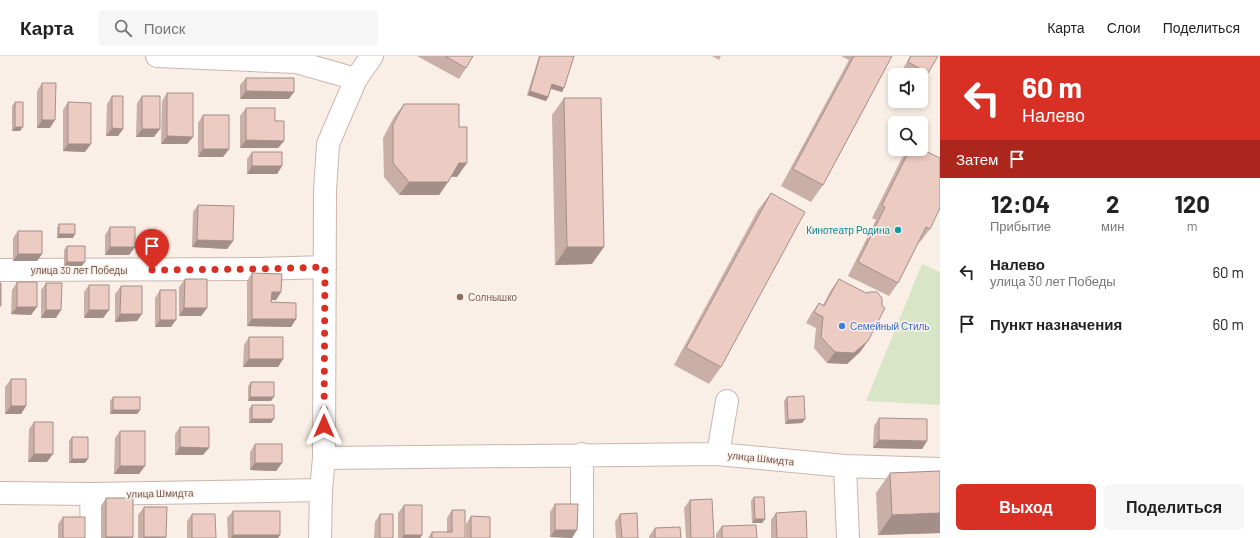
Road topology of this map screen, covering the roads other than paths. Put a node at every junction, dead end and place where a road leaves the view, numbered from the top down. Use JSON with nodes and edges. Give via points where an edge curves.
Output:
{"nodes":[{"id":1,"x":157,"y":56,"type":"edge"},
{"id":2,"x":372,"y":56,"type":"edge"},
{"id":3,"x":356,"y":79,"type":"junction"},
{"id":4,"x":325,"y":267,"type":"junction"},
{"id":5,"x":0,"y":270,"type":"edge"},
{"id":6,"x":726,"y":401,"type":"dead end"},
{"id":7,"x":582,"y":454,"type":"junction"},
{"id":8,"x":718,"y":454,"type":"junction"},
{"id":9,"x":324,"y":458,"type":"junction"},
{"id":10,"x":845,"y":466,"type":"junction"},
{"id":11,"x":940,"y":469,"type":"edge"},
{"id":12,"x":321,"y":490,"type":"junction"},
{"id":13,"x":0,"y":493,"type":"edge"},
{"id":14,"x":91,"y":494,"type":"junction"},
{"id":15,"x":92,"y":538,"type":"edge"},
{"id":16,"x":320,"y":538,"type":"edge"},
{"id":17,"x":582,"y":538,"type":"edge"},
{"id":18,"x":848,"y":538,"type":"edge"}],
"edges":[{"from":1,"to":3,"type":"street","via":[[296,62]]},
{"from":2,"to":3,"type":"street"},
{"from":3,"to":4,"type":"street","via":[[328,144]]},
{"from":4,"to":5,"type":"street","name":"улица 30 лет Победы"},
{"from":4,"to":9,"type":"street"},
{"from":6,"to":8,"type":"street"},
{"from":7,"to":8,"type":"street","name":"улица Шмидта"},
{"from":7,"to":9,"type":"street","name":"улица Шмидта"},
{"from":7,"to":17,"type":"street"},
{"from":8,"to":10,"type":"street","name":"улица Шмидта"},
{"from":9,"to":12,"type":"street"},
{"from":10,"to":11,"type":"street","name":"улица Шмидта"},
{"from":10,"to":18,"type":"street"},
{"from":12,"to":14,"type":"street","name":"улица Шмидта"},
{"from":12,"to":16,"type":"street"},
{"from":13,"to":14,"type":"street","name":"улица Шмидта"},
{"from":14,"to":15,"type":"street"}]}
